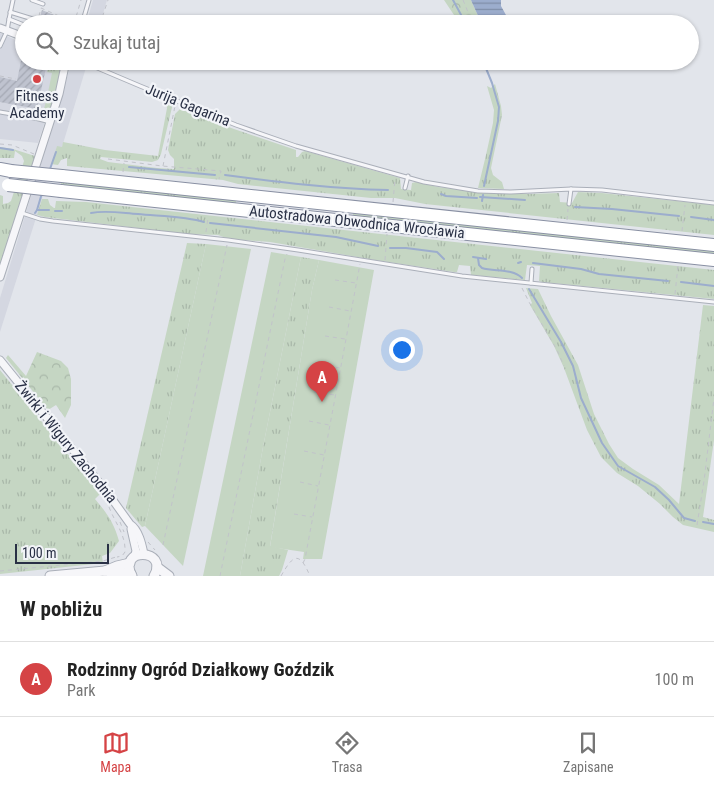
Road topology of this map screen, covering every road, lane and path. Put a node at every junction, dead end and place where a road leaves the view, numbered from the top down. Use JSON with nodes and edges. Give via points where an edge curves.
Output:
{"nodes":[{"id":1,"x":13,"y":0,"type":"edge"},
{"id":2,"x":32,"y":0,"type":"edge"},
{"id":3,"x":81,"y":0,"type":"edge"},
{"id":4,"x":89,"y":0,"type":"edge"},
{"id":5,"x":108,"y":0,"type":"edge"},
{"id":6,"x":464,"y":0,"type":"edge"},
{"id":7,"x":44,"y":4,"type":"dead end"},
{"id":8,"x":10,"y":12,"type":"junction"},
{"id":9,"x":20,"y":15,"type":"edge"},
{"id":10,"x":39,"y":15,"type":"edge"},
{"id":11,"x":57,"y":15,"type":"edge"},
{"id":12,"x":77,"y":15,"type":"edge"},
{"id":13,"x":85,"y":15,"type":"edge"},
{"id":14,"x":103,"y":15,"type":"edge"},
{"id":15,"x":470,"y":15,"type":"edge"},
{"id":16,"x":9,"y":19,"type":"junction"},
{"id":17,"x":15,"y":21,"type":"edge"},
{"id":18,"x":4,"y":29,"type":"edge"},
{"id":19,"x":0,"y":46,"type":"edge"},
{"id":20,"x":64,"y":70,"type":"edge"},
{"id":21,"x":103,"y":70,"type":"edge"},
{"id":22,"x":0,"y":76,"type":"edge"},
{"id":23,"x":16,"y":79,"type":"dead end"},
{"id":24,"x":176,"y":100,"type":"junction"},
{"id":25,"x":0,"y":112,"type":"edge"},
{"id":26,"x":50,"y":122,"type":"junction"},
{"id":27,"x":0,"y":144,"type":"edge"},
{"id":28,"x":39,"y":157,"type":"junction"},
{"id":29,"x":108,"y":159,"type":"dead end"},
{"id":30,"x":124,"y":162,"type":"junction"},
{"id":31,"x":162,"y":166,"type":"junction"},
{"id":32,"x":6,"y":170,"type":"edge"},
{"id":33,"x":123,"y":172,"type":"dead end"},
{"id":34,"x":396,"y":173,"type":"junction"},
{"id":35,"x":408,"y":176,"type":"junction"},
{"id":36,"x":220,"y":180,"type":"dead end"},
{"id":37,"x":4,"y":184,"type":"edge"},
{"id":38,"x":405,"y":188,"type":"dead end"},
{"id":39,"x":571,"y":189,"type":"junction"},
{"id":40,"x":686,"y":200,"type":"junction"},
{"id":41,"x":393,"y":202,"type":"dead end"},
{"id":42,"x":714,"y":203,"type":"edge"},
{"id":43,"x":569,"y":204,"type":"joint"},
{"id":44,"x":21,"y":213,"type":"junction"},
{"id":45,"x":208,"y":218,"type":"dead end"},
{"id":46,"x":567,"y":221,"type":"dead end"},
{"id":47,"x":682,"y":232,"type":"dead end"},
{"id":48,"x":387,"y":233,"type":"dead end"},
{"id":49,"x":206,"y":238,"type":"junction"},
{"id":50,"x":226,"y":246,"type":"dead end"},
{"id":51,"x":714,"y":246,"type":"edge"},
{"id":52,"x":287,"y":255,"type":"dead end"},
{"id":53,"x":714,"y":260,"type":"edge"},
{"id":54,"x":384,"y":264,"type":"junction"},
{"id":55,"x":678,"y":265,"type":"dead end"},
{"id":56,"x":359,"y":267,"type":"dead end"},
{"id":57,"x":532,"y":269,"type":"dead end"},
{"id":58,"x":0,"y":277,"type":"edge"},
{"id":59,"x":335,"y":280,"type":"dead end"},
{"id":60,"x":356,"y":283,"type":"junction"},
{"id":61,"x":522,"y":283,"type":"junction"},
{"id":62,"x":531,"y":283,"type":"junction"},
{"id":63,"x":675,"y":298,"type":"junction"},
{"id":64,"x":714,"y":302,"type":"edge"},
{"id":65,"x":329,"y":307,"type":"dead end"},
{"id":66,"x":351,"y":311,"type":"junction"},
{"id":67,"x":325,"y":336,"type":"dead end"},
{"id":68,"x":346,"y":339,"type":"junction"},
{"id":69,"x":0,"y":360,"type":"edge"},
{"id":70,"x":320,"y":364,"type":"dead end"},
{"id":71,"x":564,"y":366,"type":"dead end"},
{"id":72,"x":341,"y":368,"type":"junction"},
{"id":73,"x":314,"y":392,"type":"dead end"},
{"id":74,"x":336,"y":396,"type":"junction"},
{"id":75,"x":714,"y":398,"type":"edge"},
{"id":76,"x":309,"y":421,"type":"dead end"},
{"id":77,"x":330,"y":425,"type":"junction"},
{"id":78,"x":304,"y":451,"type":"dead end"},
{"id":79,"x":325,"y":455,"type":"junction"},
{"id":80,"x":300,"y":482,"type":"dead end"},
{"id":81,"x":319,"y":486,"type":"junction"},
{"id":82,"x":107,"y":492,"type":"junction"},
{"id":83,"x":115,"y":514,"type":"dead end"},
{"id":84,"x":294,"y":514,"type":"dead end"},
{"id":85,"x":313,"y":518,"type":"junction"},
{"id":86,"x":130,"y":524,"type":"junction"},
{"id":87,"x":697,"y":525,"type":"dead end"},
{"id":88,"x":163,"y":545,"type":"dead end"},
{"id":89,"x":128,"y":547,"type":"dead end"},
{"id":90,"x":144,"y":554,"type":"junction"},
{"id":91,"x":129,"y":556,"type":"junction"},
{"id":92,"x":120,"y":559,"type":"dead end"},
{"id":93,"x":304,"y":563,"type":"junction"},
{"id":94,"x":0,"y":571,"type":"edge"},
{"id":95,"x":105,"y":571,"type":"junction"},
{"id":96,"x":155,"y":572,"type":"edge"},
{"id":97,"x":132,"y":575,"type":"edge"},
{"id":98,"x":50,"y":576,"type":"edge"},
{"id":99,"x":169,"y":576,"type":"edge"},
{"id":100,"x":220,"y":576,"type":"edge"},
{"id":101,"x":281,"y":576,"type":"edge"},
{"id":102,"x":310,"y":576,"type":"edge"}],
"edges":[{"from":1,"to":8,"type":"lane"},
{"from":2,"to":7,"type":"lane"},
{"from":3,"to":12,"type":"path"},
{"from":4,"to":13,"type":"lane"},
{"from":5,"to":14,"type":"path"},
{"from":6,"to":15,"type":"path"},
{"from":8,"to":9,"type":"lane"},
{"from":8,"to":16,"type":"lane"},
{"from":10,"to":11,"type":"path","via":[[41,8]]},
{"from":16,"to":17,"type":"lane"},
{"from":16,"to":18,"type":"lane"},
{"from":18,"to":19,"type":"lane"},
{"from":20,"to":26,"type":"street"},
{"from":21,"to":24,"type":"lane","name":"Jurija Gagarina"},
{"from":22,"to":23,"type":"path"},
{"from":24,"to":31,"type":"path"},
{"from":24,"to":34,"type":"lane","name":"Jurija Gagarina","via":[[296,146]]},
{"from":25,"to":26,"type":"lane"},
{"from":26,"to":28,"type":"street"},
{"from":27,"to":28,"type":"path","via":[[12,145]]},
{"from":28,"to":44,"type":"street"},
{"from":29,"to":30,"type":"path"},
{"from":30,"to":31,"type":"path"},
{"from":30,"to":33,"type":"path"},
{"from":31,"to":36,"type":"path","via":[[221,171]]},
{"from":32,"to":51,"type":"highway","name":"Autostradowa Obwodnica Wrocławia","bridge":true},
{"from":34,"to":35,"type":"lane","name":"Jurija Gagarina"},
{"from":34,"to":41,"type":"path"},
{"from":35,"to":38,"type":"lane"},
{"from":35,"to":39,"type":"lane","name":"Jurija Gagarina","via":[[433,184],[478,191]]},
{"from":37,"to":53,"type":"highway","name":"Autostradowa Obwodnica Wrocławia","bridge":true},
{"from":39,"to":40,"type":"lane","name":"Jurija Gagarina"},
{"from":39,"to":43,"type":"lane"},
{"from":40,"to":42,"type":"lane","name":"Jurija Gagarina"},
{"from":40,"to":47,"type":"path"},
{"from":43,"to":46,"type":"path"},
{"from":44,"to":49,"type":"lane","via":[[53,221]]},
{"from":44,"to":58,"type":"street"},
{"from":45,"to":49,"type":"path"},
{"from":48,"to":54,"type":"path"},
{"from":49,"to":54,"type":"lane"},
{"from":50,"to":88,"type":"path"},
{"from":52,"to":100,"type":"path"},
{"from":54,"to":61,"type":"lane"},
{"from":55,"to":63,"type":"path"},
{"from":56,"to":60,"type":"path"},
{"from":57,"to":62,"type":"lane"},
{"from":59,"to":60,"type":"path"},
{"from":60,"to":66,"type":"path"},
{"from":61,"to":62,"type":"lane"},
{"from":61,"to":71,"type":"path"},
{"from":62,"to":63,"type":"lane"},
{"from":63,"to":64,"type":"lane"},
{"from":65,"to":66,"type":"path"},
{"from":66,"to":68,"type":"path"},
{"from":67,"to":68,"type":"path"},
{"from":68,"to":72,"type":"path"},
{"from":69,"to":82,"type":"street","name":"Żwirki i Wigury Zachodnia"},
{"from":70,"to":72,"type":"path"},
{"from":72,"to":74,"type":"path"},
{"from":73,"to":74,"type":"path"},
{"from":74,"to":77,"type":"path"},
{"from":75,"to":87,"type":"path"},
{"from":76,"to":77,"type":"path"},
{"from":77,"to":79,"type":"path"},
{"from":78,"to":79,"type":"path"},
{"from":79,"to":81,"type":"path"},
{"from":80,"to":81,"type":"path"},
{"from":81,"to":85,"type":"path"},
{"from":82,"to":86,"type":"street","name":"Żwirki i Wigury Zachodnia"},
{"from":82,"to":94,"type":"path","via":[[105,496],[125,544],[122,556],[103,561]]},
{"from":83,"to":89,"type":"path"},
{"from":84,"to":85,"type":"path"},
{"from":85,"to":93,"type":"path"},
{"from":86,"to":90,"type":"street","name":"Żwirki i Wigury Zachodnia","via":[[141,540]]},
{"from":86,"to":91,"type":"street","via":[[136,551]]},
{"from":90,"to":91,"type":"street"},
{"from":90,"to":96,"type":"street","via":[[154,560]]},
{"from":91,"to":92,"type":"path"},
{"from":91,"to":95,"type":"street"},
{"from":91,"to":97,"type":"street"},
{"from":93,"to":101,"type":"path","via":[[293,559]]},
{"from":93,"to":102,"type":"path"},
{"from":95,"to":97,"type":"street"},
{"from":95,"to":98,"type":"street"},
{"from":96,"to":99,"type":"street"}]}
